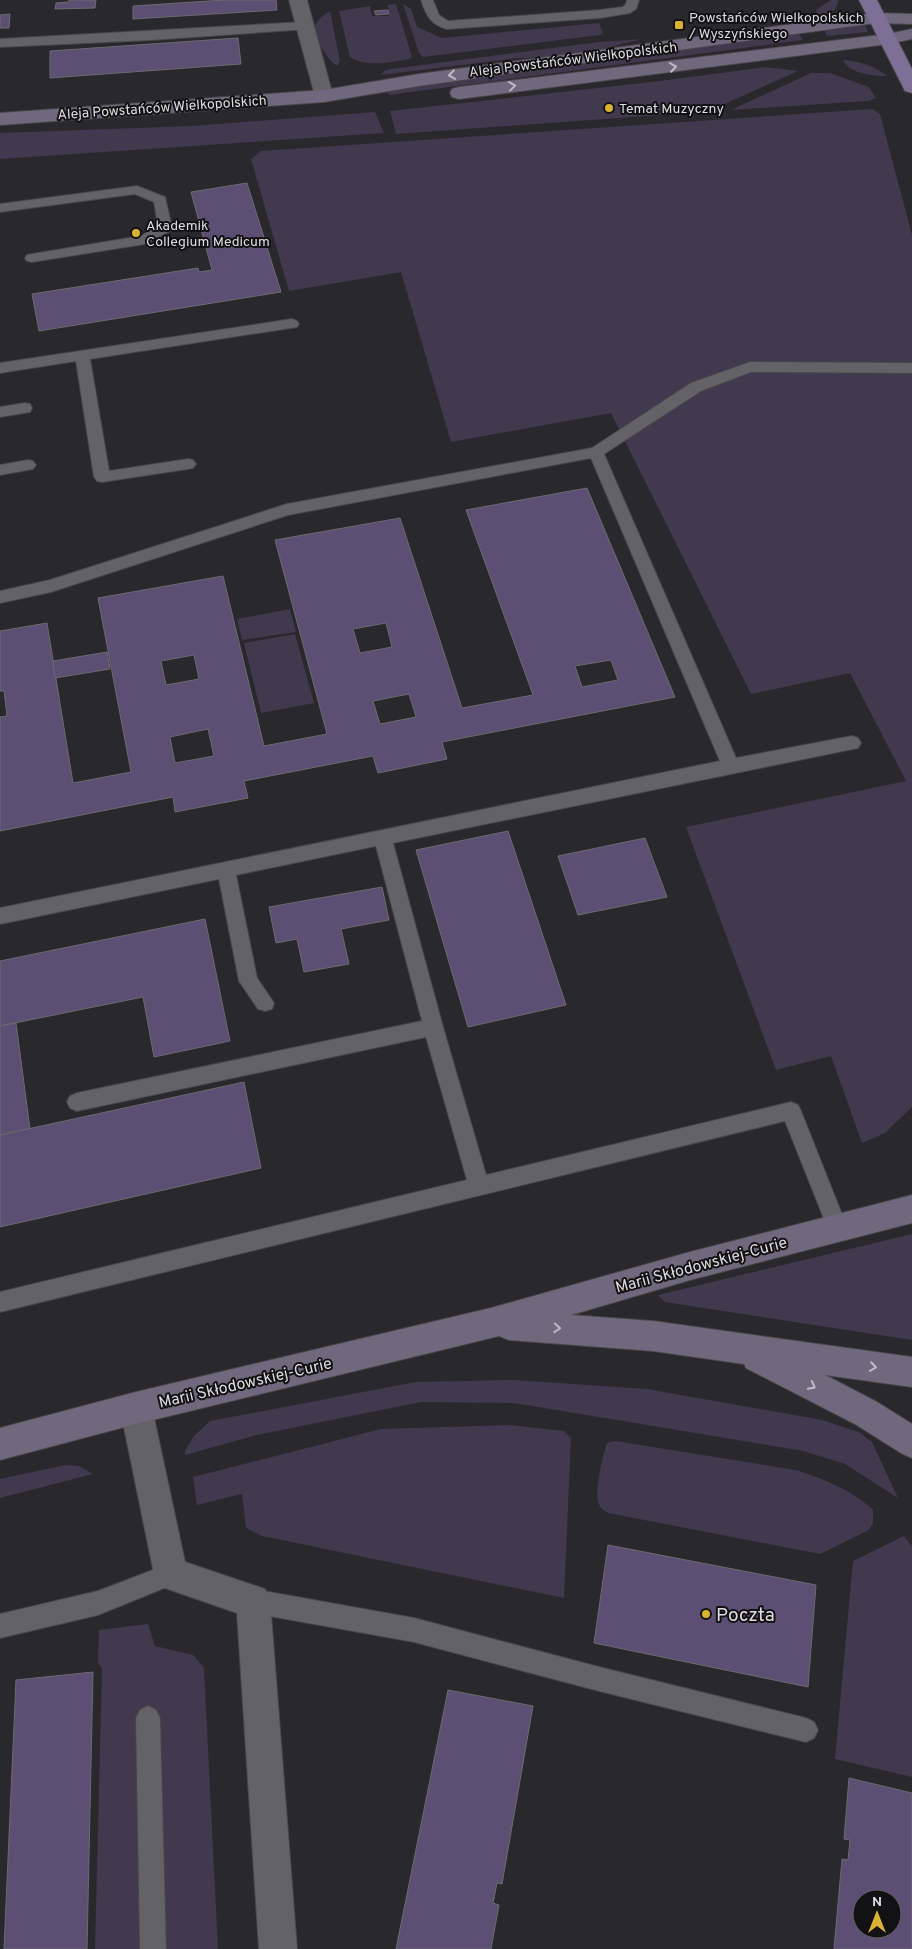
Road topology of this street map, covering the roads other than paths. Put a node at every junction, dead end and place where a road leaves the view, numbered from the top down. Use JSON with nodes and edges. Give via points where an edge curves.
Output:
{"nodes":[{"id":1,"x":298,"y":0,"type":"edge"},
{"id":2,"x":427,"y":0,"type":"edge"},
{"id":3,"x":634,"y":0,"type":"edge"},
{"id":4,"x":868,"y":0,"type":"edge"},
{"id":5,"x":877,"y":18,"type":"junction"},
{"id":6,"x":912,"y":19,"type":"edge"},
{"id":7,"x":304,"y":26,"type":"junction"},
{"id":8,"x":912,"y":34,"type":"edge"},
{"id":9,"x":888,"y":39,"type":"junction"},
{"id":10,"x":0,"y":43,"type":"edge"},
{"id":11,"x":912,"y":87,"type":"edge"},
{"id":12,"x":324,"y":96,"type":"junction"},
{"id":13,"x":0,"y":118,"type":"edge"},
{"id":14,"x":0,"y":208,"type":"edge"},
{"id":15,"x":32,"y":258,"type":"dead end"},
{"id":16,"x":292,"y":324,"type":"dead end"},
{"id":17,"x":82,"y":355,"type":"junction"},
{"id":18,"x":0,"y":368,"type":"edge"},
{"id":19,"x":912,"y":368,"type":"edge"},
{"id":20,"x":25,"y":408,"type":"dead end"},
{"id":21,"x":0,"y":412,"type":"edge"},
{"id":22,"x":596,"y":452,"type":"junction"},
{"id":23,"x":188,"y":464,"type":"dead end"},
{"id":24,"x":28,"y":465,"type":"dead end"},
{"id":25,"x":0,"y":470,"type":"edge"},
{"id":26,"x":0,"y":597,"type":"edge"},
{"id":27,"x":852,"y":743,"type":"dead end"},
{"id":28,"x":731,"y":766,"type":"junction"},
{"id":29,"x":383,"y":839,"type":"junction"},
{"id":30,"x":226,"y":870,"type":"junction"},
{"id":31,"x":0,"y":916,"type":"edge"},
{"id":32,"x":265,"y":1002,"type":"dead end"},
{"id":33,"x":433,"y":1027,"type":"junction"},
{"id":34,"x":77,"y":1102,"type":"dead end"},
{"id":35,"x":479,"y":1186,"type":"junction"},
{"id":36,"x":912,"y":1188,"type":"edge"},
{"id":37,"x":912,"y":1209,"type":"edge"},
{"id":38,"x":869,"y":1219,"type":"junction"},
{"id":39,"x":837,"y":1227,"type":"junction"},
{"id":40,"x":0,"y":1302,"type":"edge"},
{"id":41,"x":491,"y":1323,"type":"junction"},
{"id":42,"x":738,"y":1348,"type":"junction"},
{"id":43,"x":912,"y":1372,"type":"edge"},
{"id":44,"x":136,"y":1408,"type":"junction"},
{"id":45,"x":912,"y":1442,"type":"edge"},
{"id":46,"x":0,"y":1444,"type":"edge"},
{"id":47,"x":171,"y":1574,"type":"junction"},
{"id":48,"x":252,"y":1601,"type":"junction"},
{"id":49,"x":0,"y":1626,"type":"edge"},
{"id":50,"x":148,"y":1718,"type":"dead end"},
{"id":51,"x":806,"y":1730,"type":"dead end"},
{"id":52,"x":153,"y":1949,"type":"edge"},
{"id":53,"x":278,"y":1949,"type":"edge"}],
"edges":[{"from":1,"to":7,"type":"street"},
{"from":2,"to":3,"type":"lane","via":[[433,17],[438,23],[447,25],[600,14],[626,10]]},
{"from":4,"to":5,"type":"main road"},
{"from":5,"to":6,"type":"street","name":"Aleja Powstańców Wielkopolskich"},
{"from":5,"to":9,"type":"main road"},
{"from":5,"to":12,"type":"street","name":"Aleja Powstańców Wielkopolskich","one_way":true,"via":[[520,65]]},
{"from":7,"to":10,"type":"lane"},
{"from":7,"to":12,"type":"street"},
{"from":8,"to":9,"type":"street","name":"Aleja Powstańców Wielkopolskich"},
{"from":9,"to":11,"type":"main road"},
{"from":12,"to":9,"type":"street","name":"Aleja Powstańców Wielkopolskich","one_way":true,"via":[[360,102],[398,100]]},
{"from":12,"to":13,"type":"street","name":"Aleja Powstańców Wielkopolskich"},
{"from":14,"to":15,"type":"lane","via":[[137,190],[160,200],[165,228],[145,240]]},
{"from":16,"to":17,"type":"lane"},
{"from":17,"to":18,"type":"lane"},
{"from":17,"to":23,"type":"lane","via":[[102,477]]},
{"from":19,"to":22,"type":"lane","via":[[750,367],[696,387]]},
{"from":20,"to":21,"type":"lane"},
{"from":22,"to":26,"type":"lane","via":[[287,510],[51,586]]},
{"from":22,"to":28,"type":"lane"},
{"from":24,"to":25,"type":"lane"},
{"from":27,"to":28,"type":"lane"},
{"from":28,"to":29,"type":"lane"},
{"from":29,"to":30,"type":"lane"},
{"from":29,"to":33,"type":"lane"},
{"from":30,"to":31,"type":"lane"},
{"from":30,"to":32,"type":"lane","via":[[248,980]]},
{"from":33,"to":34,"type":"lane"},
{"from":33,"to":35,"type":"lane"},
{"from":35,"to":39,"type":"lane","via":[[791,1111]]},
{"from":35,"to":40,"type":"lane"},
{"from":36,"to":38,"type":"street"},
{"from":37,"to":38,"type":"street","name":"Marii Skłodowskiej-Curie"},
{"from":38,"to":39,"type":"street","name":"Marii Skłodowskiej-Curie"},
{"from":39,"to":41,"type":"street","name":"Marii Skłodowskiej-Curie"},
{"from":41,"to":42,"type":"street","name":"Marii Skłodowskiej-Curie","one_way":true,"via":[[653,1336]]},
{"from":41,"to":44,"type":"street","name":"Marii Skłodowskiej-Curie"},
{"from":42,"to":43,"type":"street","name":"Marii Skłodowskiej-Curie","one_way":true},
{"from":42,"to":45,"type":"street","one_way":true,"via":[[866,1413]]},
{"from":44,"to":46,"type":"street","name":"Marii Skłodowskiej-Curie"},
{"from":44,"to":47,"type":"street"},
{"from":47,"to":48,"type":"street"},
{"from":47,"to":49,"type":"lane","via":[[98,1603]]},
{"from":48,"to":51,"type":"lane","via":[[414,1630]]},
{"from":48,"to":53,"type":"street"},
{"from":50,"to":52,"type":"lane"}]}
